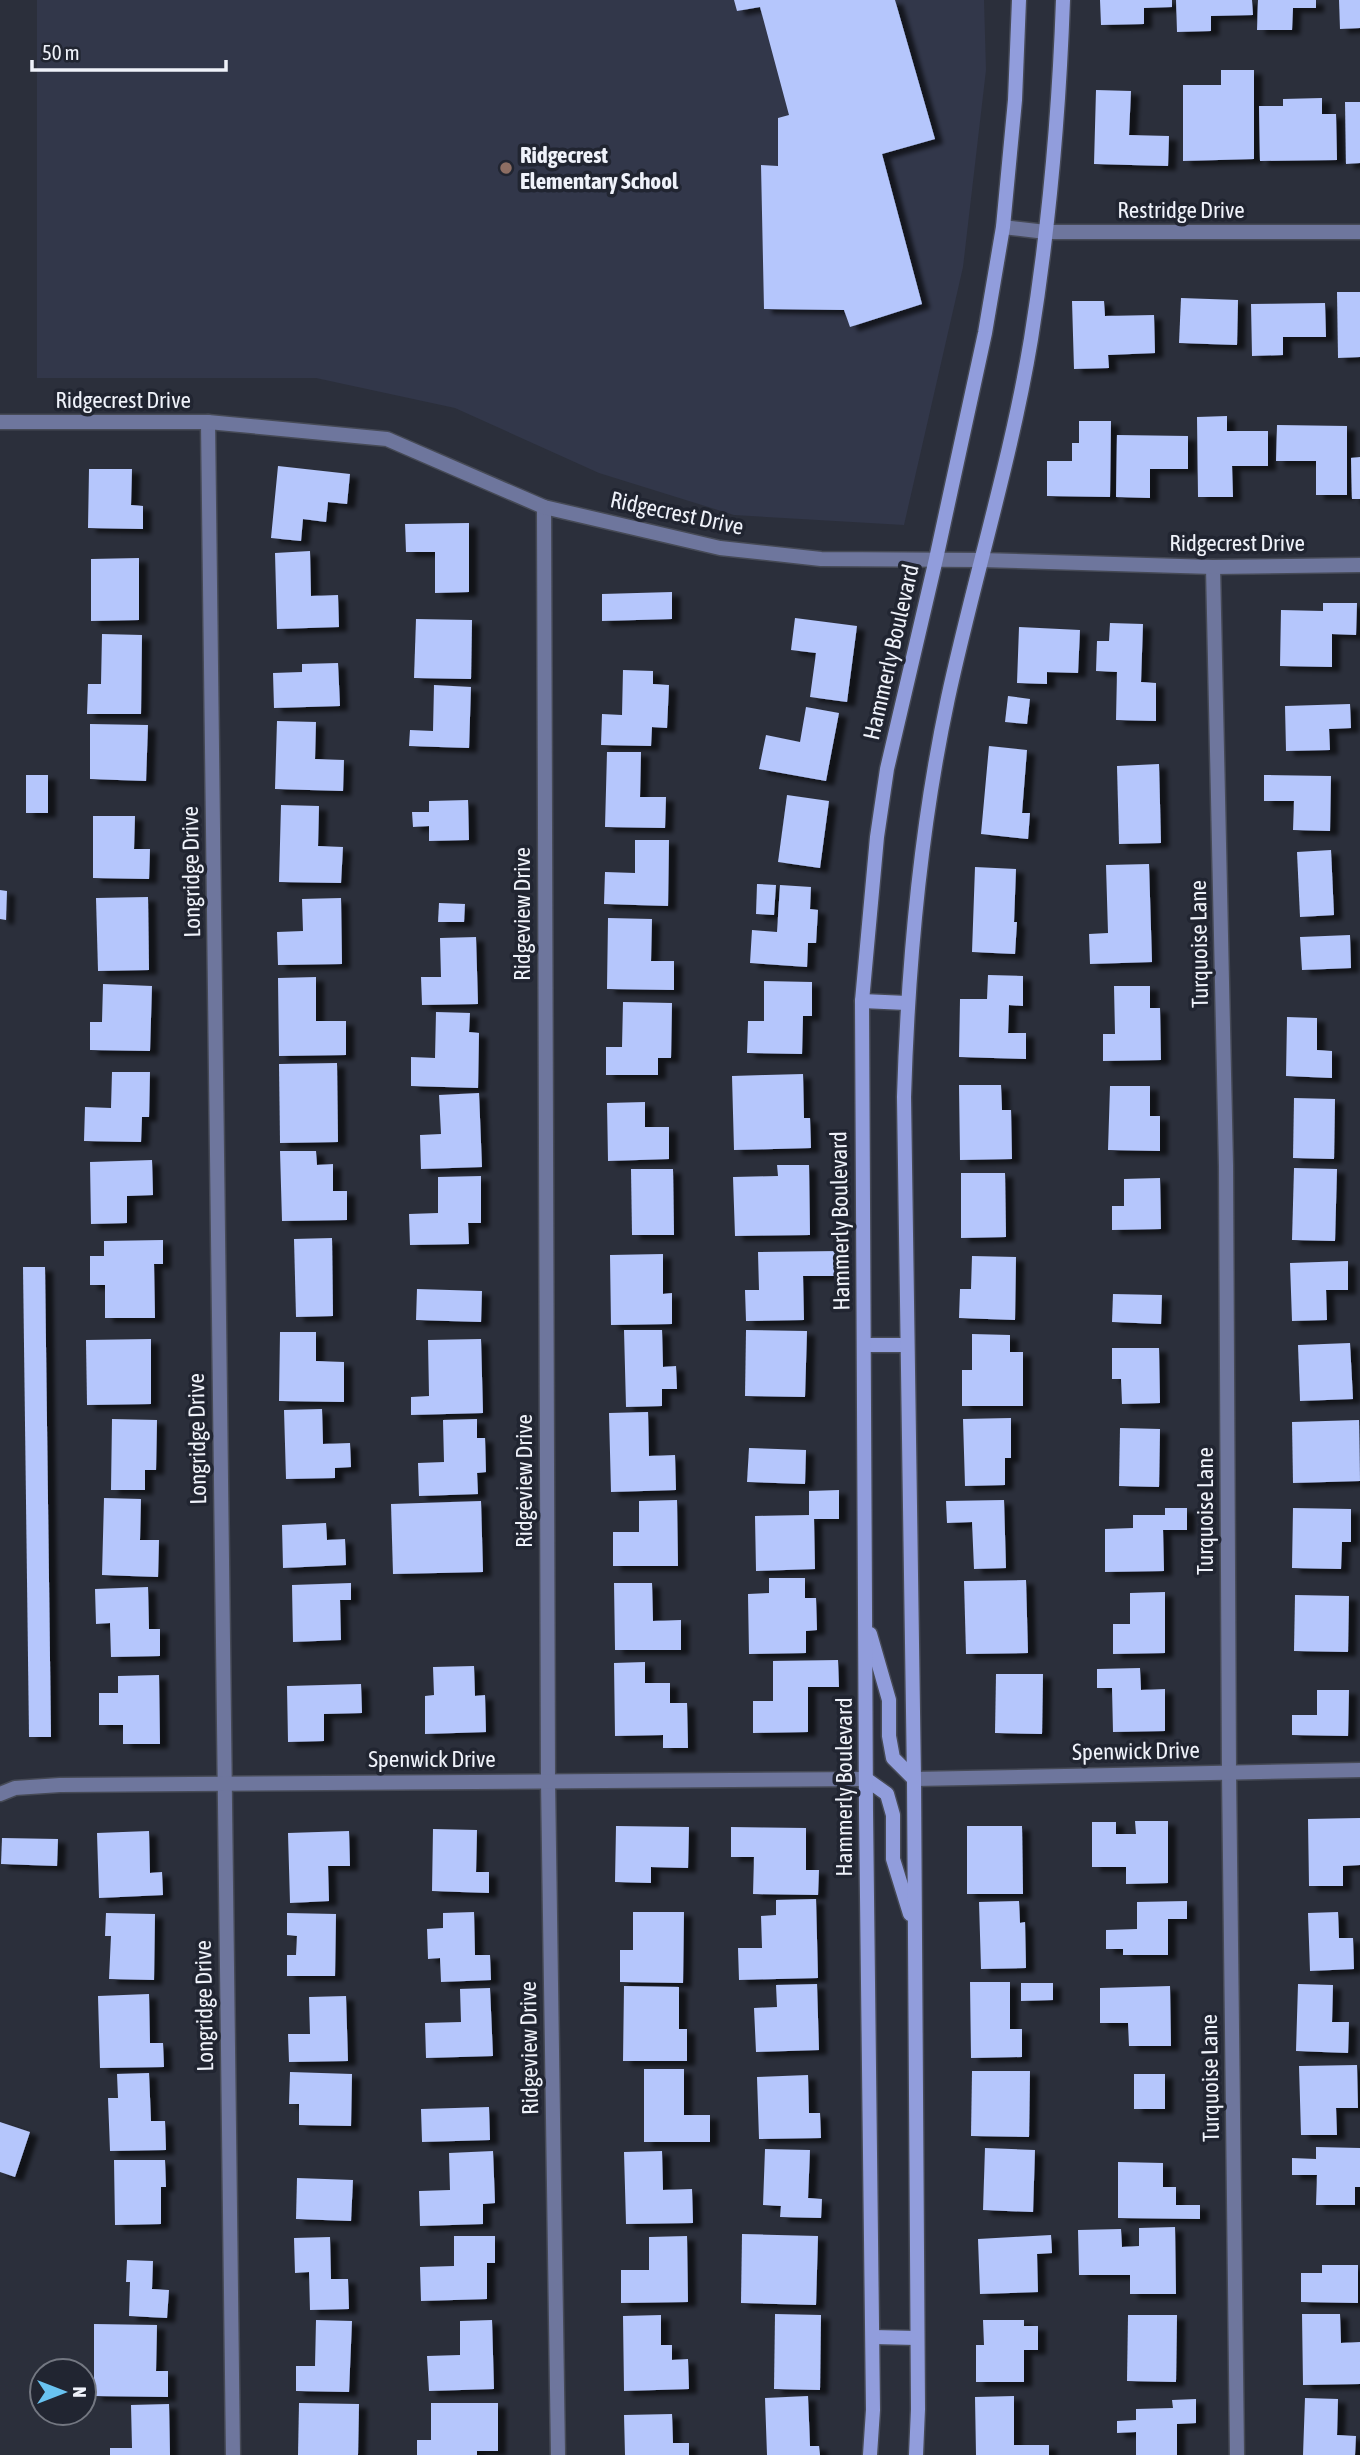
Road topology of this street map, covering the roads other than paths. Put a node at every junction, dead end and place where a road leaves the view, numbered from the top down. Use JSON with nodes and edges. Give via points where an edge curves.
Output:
{"nodes":[{"id":1,"x":1019,"y":0,"type":"edge"},
{"id":2,"x":1062,"y":0,"type":"edge"},
{"id":3,"x":1003,"y":227,"type":"junction"},
{"id":4,"x":1046,"y":232,"type":"junction"},
{"id":5,"x":1360,"y":232,"type":"edge"},
{"id":6,"x":0,"y":422,"type":"edge"},
{"id":7,"x":208,"y":422,"type":"junction"},
{"id":8,"x":544,"y":507,"type":"junction"},
{"id":9,"x":936,"y":559,"type":"junction"},
{"id":10,"x":981,"y":560,"type":"junction"},
{"id":11,"x":1360,"y":565,"type":"edge"},
{"id":12,"x":1213,"y":567,"type":"junction"},
{"id":13,"x":862,"y":1001,"type":"junction"},
{"id":14,"x":907,"y":1003,"type":"junction"},
{"id":15,"x":865,"y":1345,"type":"junction"},
{"id":16,"x":907,"y":1345,"type":"junction"},
{"id":17,"x":866,"y":1617,"type":"junction"},
{"id":18,"x":1360,"y":1770,"type":"edge"},
{"id":19,"x":1229,"y":1772,"type":"junction"},
{"id":20,"x":866,"y":1779,"type":"junction"},
{"id":21,"x":914,"y":1779,"type":"junction"},
{"id":22,"x":548,"y":1781,"type":"junction"},
{"id":23,"x":223,"y":1783,"type":"junction"},
{"id":24,"x":0,"y":1794,"type":"edge"},
{"id":25,"x":914,"y":1928,"type":"junction"},
{"id":26,"x":873,"y":2337,"type":"junction"},
{"id":27,"x":917,"y":2338,"type":"junction"},
{"id":28,"x":233,"y":2455,"type":"edge"},
{"id":29,"x":558,"y":2455,"type":"edge"},
{"id":30,"x":870,"y":2455,"type":"edge"},
{"id":31,"x":916,"y":2455,"type":"edge"},
{"id":32,"x":1237,"y":2455,"type":"edge"}],
"edges":[{"from":1,"to":3,"type":"main road","name":"Hammerly Boulevard"},
{"from":2,"to":4,"type":"main road","via":[[1059,99]]},
{"from":3,"to":4,"type":"street","name":"Restridge Drive"},
{"from":3,"to":9,"type":"main road","name":"Hammerly Boulevard"},
{"from":4,"to":5,"type":"street","name":"Restridge Drive"},
{"from":4,"to":10,"type":"main road","via":[[1031,341]]},
{"from":6,"to":7,"type":"street","name":"Ridgecrest Drive"},
{"from":7,"to":8,"type":"street","name":"Ridgecrest Drive","via":[[387,439]]},
{"from":7,"to":23,"type":"street","name":"Longridge Drive"},
{"from":8,"to":9,"type":"street","name":"Ridgecrest Drive","via":[[720,548],[821,559]]},
{"from":8,"to":22,"type":"street","name":"Ridgeview Drive"},
{"from":9,"to":10,"type":"street","name":"Ridgecrest Drive"},
{"from":9,"to":13,"type":"main road","name":"Hammerly Boulevard","via":[[887,769]]},
{"from":10,"to":12,"type":"street","name":"Ridgecrest Drive"},
{"from":10,"to":14,"type":"main road","via":[[930,794]]},
{"from":11,"to":12,"type":"street","name":"Ridgecrest Drive"},
{"from":12,"to":19,"type":"street","name":"Turquoise Lane","via":[[1226,1166]]},
{"from":13,"to":14,"type":"main road"},
{"from":13,"to":15,"type":"main road","name":"Hammerly Boulevard"},
{"from":14,"to":16,"type":"main road"},
{"from":15,"to":16,"type":"main road"},
{"from":15,"to":17,"type":"main road","name":"Hammerly Boulevard"},
{"from":16,"to":21,"type":"main road"},
{"from":17,"to":20,"type":"main road","name":"Hammerly Boulevard"},
{"from":17,"to":21,"type":"main road","via":[[889,1700],[893,1758]]},
{"from":18,"to":19,"type":"street","name":"Spenwick Drive"},
{"from":19,"to":21,"type":"street","name":"Spenwick Drive"},
{"from":19,"to":32,"type":"street","name":"Turquoise Lane"},
{"from":20,"to":22,"type":"street","name":"Spenwick Drive"},
{"from":20,"to":25,"type":"main road","via":[[887,1794],[893,1815],[893,1859]]},
{"from":20,"to":26,"type":"main road","name":"Hammerly Boulevard"},
{"from":21,"to":25,"type":"main road"},
{"from":22,"to":23,"type":"street","name":"Spenwick Drive"},
{"from":22,"to":29,"type":"street","name":"Ridgeview Drive"},
{"from":23,"to":24,"type":"street","name":"Spenwick Drive","via":[[60,1785],[15,1788]]},
{"from":23,"to":28,"type":"street","name":"Longridge Drive"},
{"from":25,"to":27,"type":"main road"},
{"from":26,"to":27,"type":"main road"},
{"from":26,"to":30,"type":"main road","name":"Hammerly Boulevard"},
{"from":27,"to":31,"type":"main road"}]}
